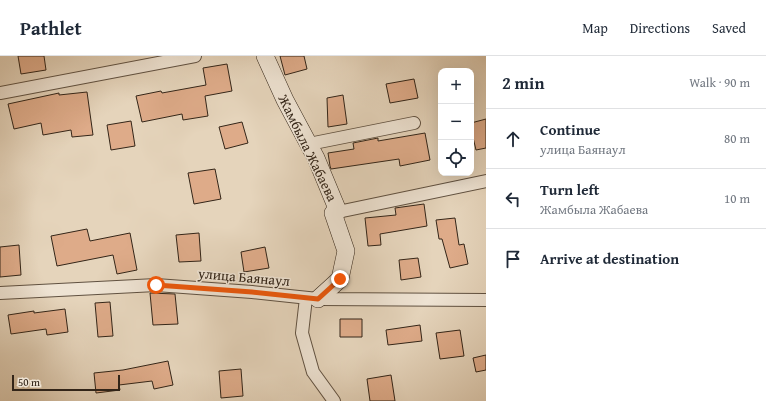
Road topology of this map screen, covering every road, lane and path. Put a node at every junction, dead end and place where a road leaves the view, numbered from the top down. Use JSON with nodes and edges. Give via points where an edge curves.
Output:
{"nodes":[{"id":1,"x":196,"y":56,"type":"edge"},
{"id":2,"x":265,"y":56,"type":"edge"},
{"id":3,"x":0,"y":93,"type":"edge"},
{"id":4,"x":414,"y":123,"type":"dead end"},
{"id":5,"x":309,"y":144,"type":"junction"},
{"id":6,"x":486,"y":181,"type":"edge"},
{"id":7,"x":334,"y":213,"type":"junction"},
{"id":8,"x":0,"y":293,"type":"edge"},
{"id":9,"x":312,"y":298,"type":"junction"},
{"id":10,"x":486,"y":300,"type":"edge"},
{"id":11,"x":334,"y":401,"type":"edge"}],
"edges":[{"from":1,"to":3,"type":"street"},
{"from":2,"to":5,"type":"street","name":"Жамбыла Жабаева"},
{"from":4,"to":5,"type":"street"},
{"from":5,"to":7,"type":"street","name":"Жамбыла Жабаева","via":[[338,211]]},
{"from":6,"to":7,"type":"street"},
{"from":7,"to":9,"type":"street","name":"Жамбыла Жабаева","via":[[346,251],[340,279]]},
{"from":8,"to":9,"type":"street","name":"улица Баянаул","via":[[156,285]]},
{"from":9,"to":10,"type":"street","name":"улица Баянаул"},
{"from":9,"to":11,"type":"street","via":[[302,333],[313,372]]}]}
